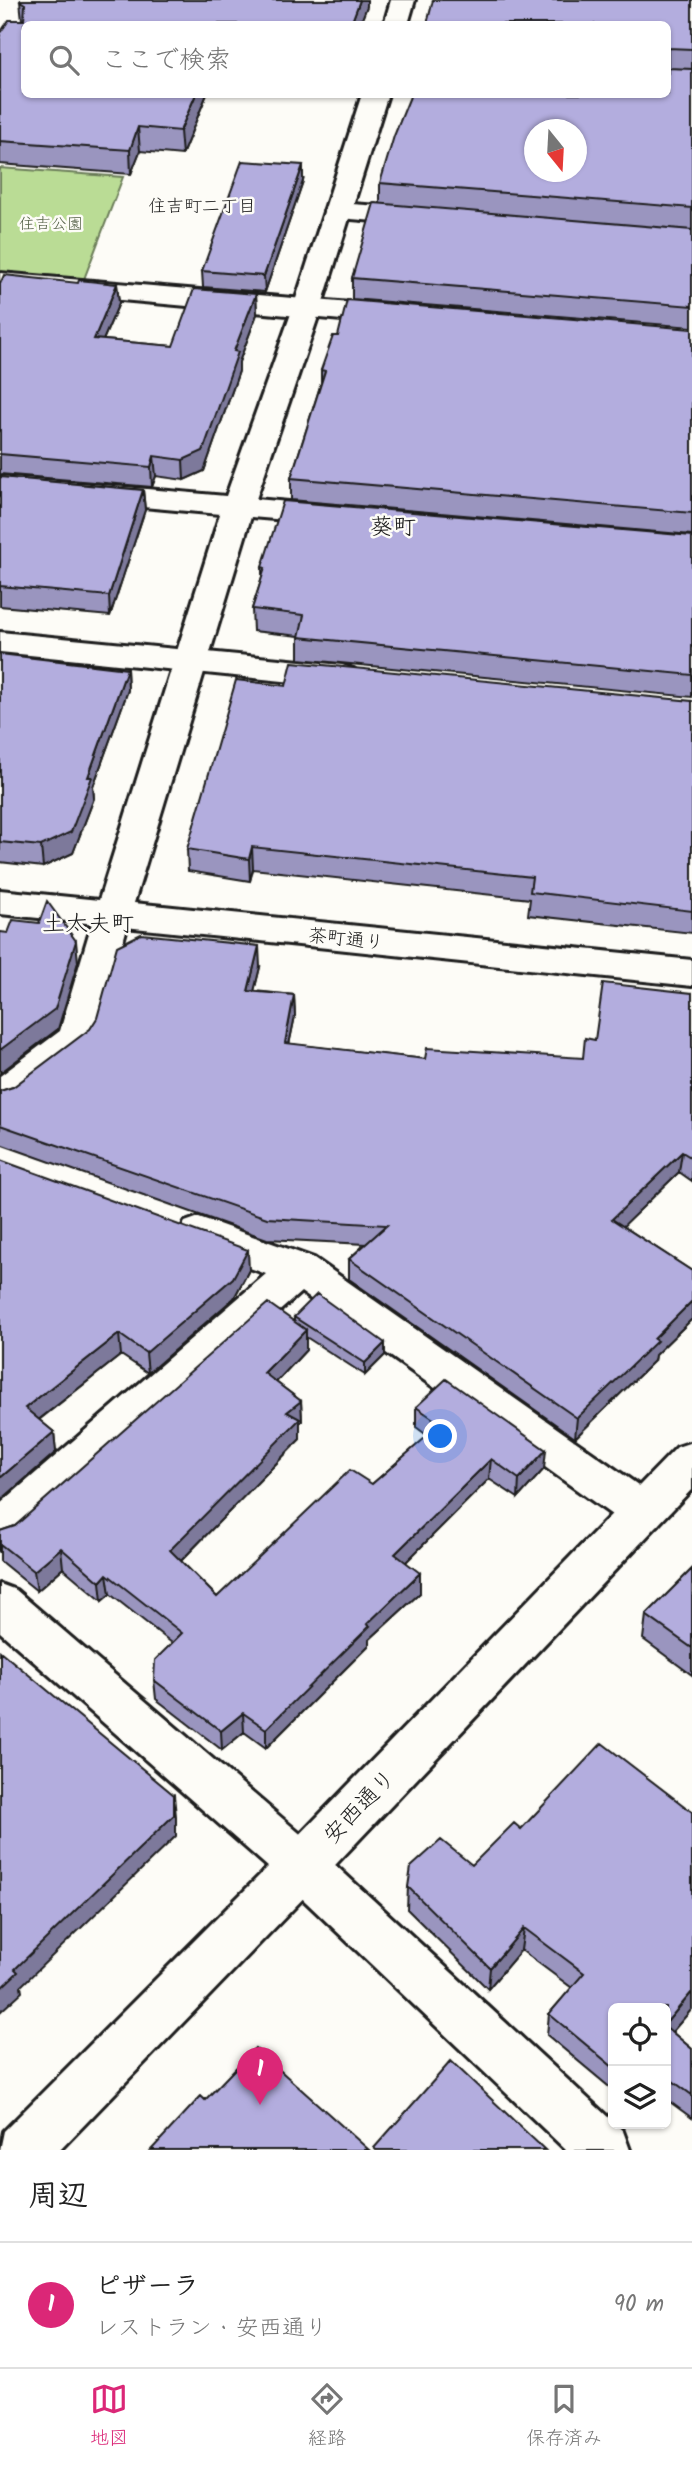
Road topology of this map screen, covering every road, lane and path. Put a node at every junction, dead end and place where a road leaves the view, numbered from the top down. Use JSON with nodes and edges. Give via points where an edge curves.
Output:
{"nodes":[{"id":1,"x":403,"y":0,"type":"edge"},
{"id":2,"x":397,"y":21,"type":"edge"},
{"id":3,"x":374,"y":98,"type":"edge"},
{"id":4,"x":338,"y":211,"type":"junction"},
{"id":5,"x":447,"y":219,"type":"edge"},
{"id":6,"x":0,"y":282,"type":"edge"},
{"id":7,"x":307,"y":309,"type":"junction"},
{"id":8,"x":417,"y":317,"type":"edge"},
{"id":9,"x":0,"y":485,"type":"edge"},
{"id":10,"x":239,"y":507,"type":"junction"},
{"id":11,"x":362,"y":518,"type":"edge"},
{"id":12,"x":0,"y":642,"type":"edge"},
{"id":13,"x":191,"y":662,"type":"junction"},
{"id":14,"x":372,"y":680,"type":"edge"},
{"id":15,"x":0,"y":902,"type":"edge"},
{"id":16,"x":113,"y":913,"type":"junction"},
{"id":17,"x":692,"y":974,"type":"edge"},
{"id":18,"x":0,"y":1096,"type":"edge"},
{"id":19,"x":169,"y":1222,"type":"edge"},
{"id":20,"x":299,"y":1269,"type":"junction"},
{"id":21,"x":692,"y":1460,"type":"edge"},
{"id":22,"x":642,"y":1512,"type":"junction"},
{"id":23,"x":0,"y":1531,"type":"edge"},
{"id":24,"x":0,"y":1604,"type":"edge"},
{"id":25,"x":302,"y":1866,"type":"junction"},
{"id":26,"x":23,"y":2150,"type":"edge"},
{"id":27,"x":604,"y":2150,"type":"edge"}],
"edges":[{"from":1,"to":2,"type":"street"},
{"from":3,"to":4,"type":"street"},
{"from":4,"to":5,"type":"street"},
{"from":4,"to":7,"type":"street"},
{"from":6,"to":7,"type":"street"},
{"from":7,"to":8,"type":"street"},
{"from":7,"to":10,"type":"street"},
{"from":9,"to":10,"type":"street"},
{"from":10,"to":11,"type":"street"},
{"from":10,"to":13,"type":"street"},
{"from":12,"to":13,"type":"street"},
{"from":13,"to":14,"type":"street"},
{"from":13,"to":16,"type":"street"},
{"from":15,"to":16,"type":"street","name":"茶町通り"},
{"from":16,"to":17,"type":"street","name":"茶町通り"},
{"from":16,"to":18,"type":"street","via":[[77,1038]]},
{"from":19,"to":20,"type":"street"},
{"from":20,"to":22,"type":"street"},
{"from":20,"to":23,"type":"street"},
{"from":21,"to":22,"type":"street","name":"安西通り"},
{"from":22,"to":25,"type":"street","name":"安西通り"},
{"from":24,"to":25,"type":"street"},
{"from":25,"to":26,"type":"street","name":"安西通り"},
{"from":25,"to":27,"type":"street"}]}
